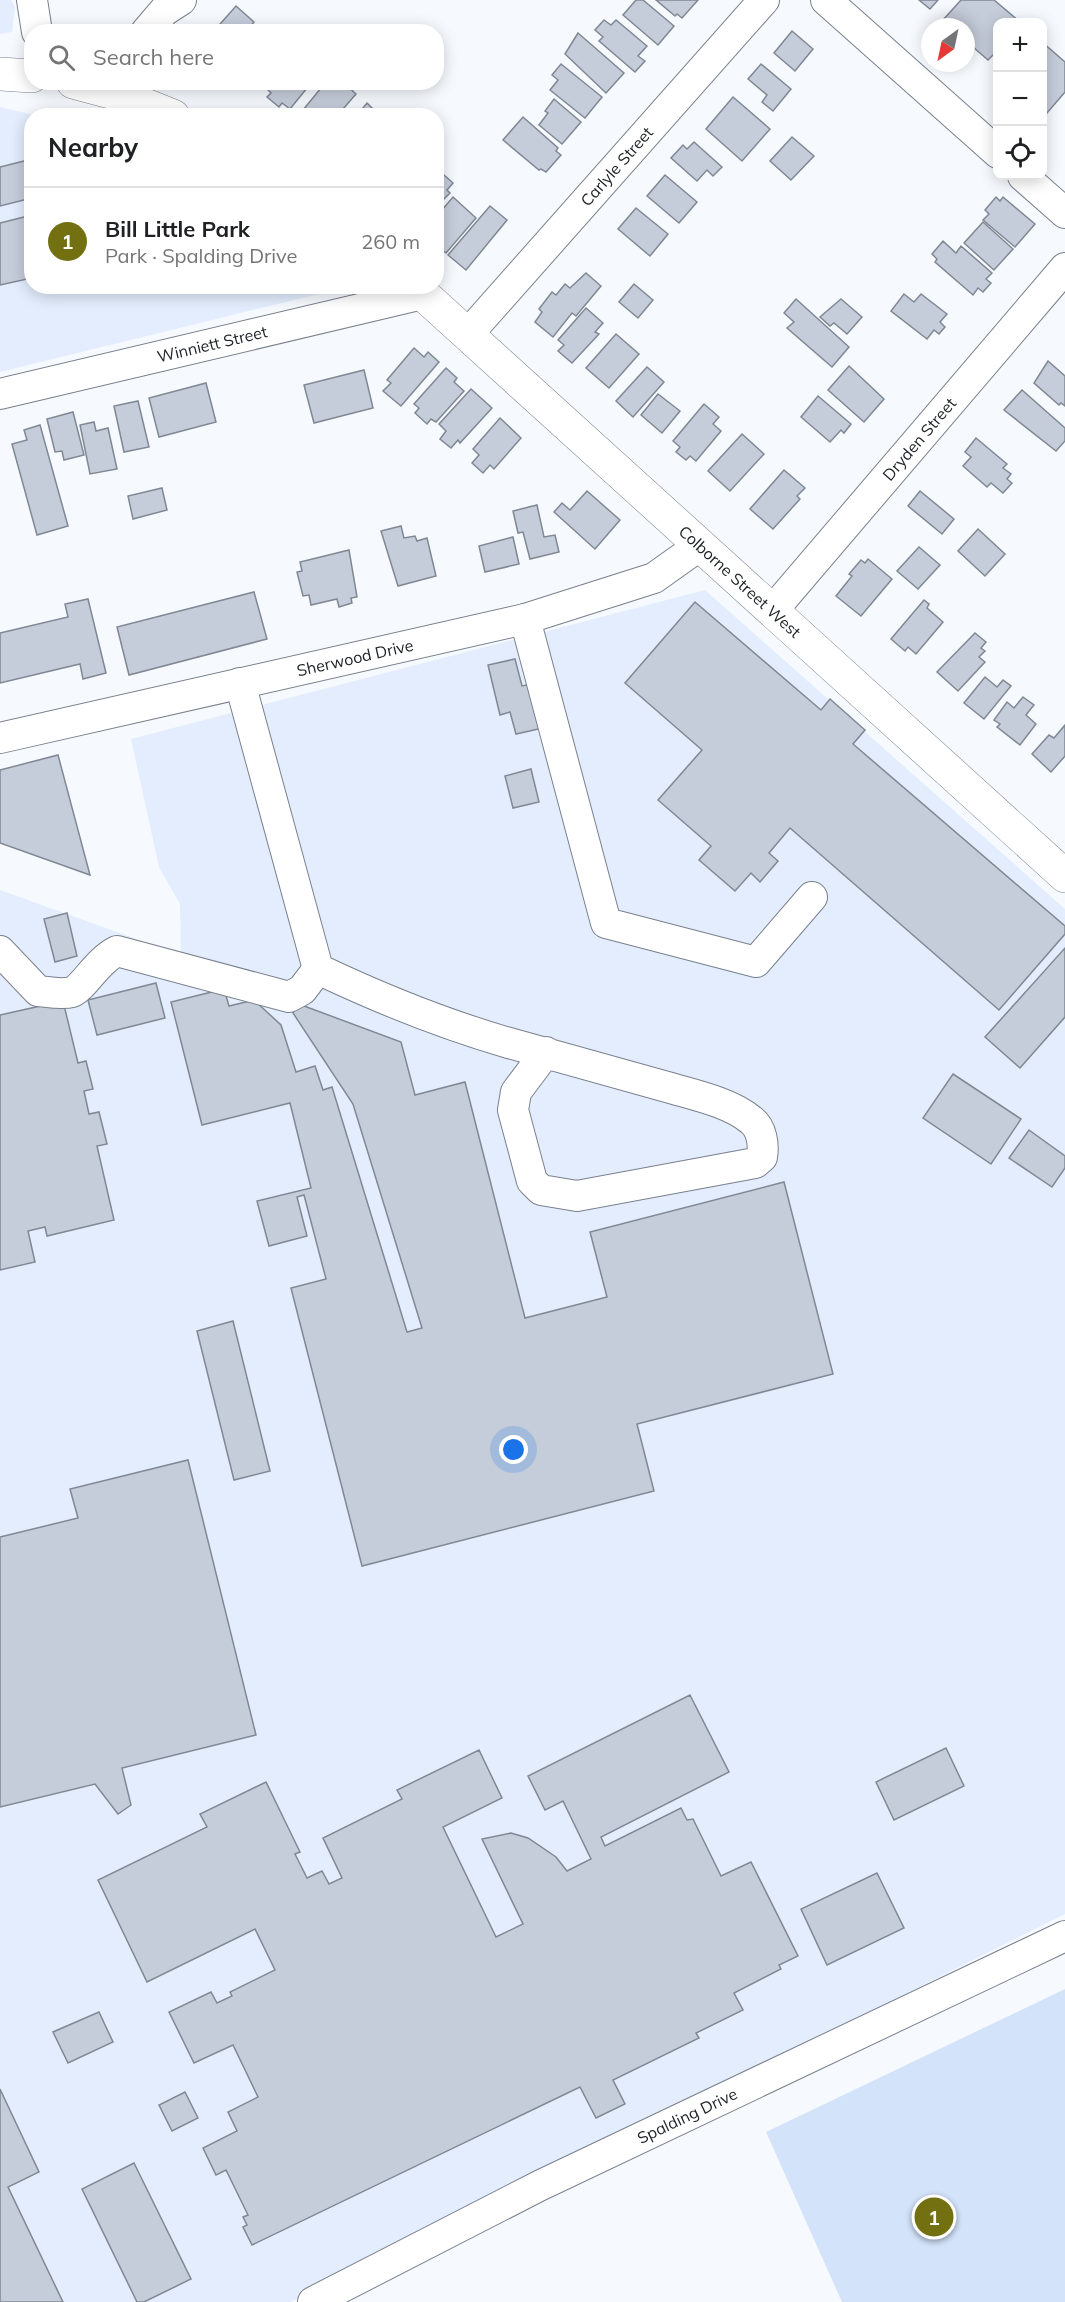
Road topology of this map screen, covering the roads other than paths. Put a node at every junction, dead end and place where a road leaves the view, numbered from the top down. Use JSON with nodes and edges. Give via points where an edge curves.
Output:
{"nodes":[{"id":1,"x":32,"y":0,"type":"edge"},
{"id":2,"x":182,"y":0,"type":"edge"},
{"id":3,"x":764,"y":0,"type":"edge"},
{"id":4,"x":825,"y":0,"type":"edge"},
{"id":5,"x":36,"y":24,"type":"edge"},
{"id":6,"x":153,"y":24,"type":"edge"},
{"id":7,"x":124,"y":90,"type":"edge"},
{"id":8,"x":158,"y":108,"type":"edge"},
{"id":9,"x":993,"y":149,"type":"edge"},
{"id":10,"x":1028,"y":180,"type":"edge"},
{"id":11,"x":1065,"y":213,"type":"edge"},
{"id":12,"x":1065,"y":268,"type":"edge"},
{"id":13,"x":403,"y":294,"type":"edge"},
{"id":14,"x":423,"y":294,"type":"edge"},
{"id":15,"x":468,"y":334,"type":"junction"},
{"id":16,"x":0,"y":394,"type":"edge"},
{"id":17,"x":699,"y":546,"type":"junction"},
{"id":18,"x":773,"y":610,"type":"junction"},
{"id":19,"x":525,"y":619,"type":"junction"},
{"id":20,"x":240,"y":683,"type":"junction"},
{"id":21,"x":0,"y":738,"type":"edge"},
{"id":22,"x":1065,"y":876,"type":"edge"},
{"id":23,"x":812,"y":897,"type":"dead end"},
{"id":24,"x":0,"y":951,"type":"edge"},
{"id":25,"x":318,"y":969,"type":"junction"},
{"id":26,"x":546,"y":1052,"type":"junction"},
{"id":27,"x":1065,"y":1936,"type":"edge"},
{"id":28,"x":313,"y":2302,"type":"edge"}],
"edges":[{"from":1,"to":5,"type":"street"},
{"from":2,"to":6,"type":"street","via":[[164,10]]},
{"from":3,"to":15,"type":"street","name":"Carlyle Street"},
{"from":4,"to":9,"type":"street"},
{"from":7,"to":8,"type":"main road"},
{"from":10,"to":11,"type":"street"},
{"from":12,"to":18,"type":"street","name":"Dryden Street"},
{"from":13,"to":16,"type":"street","name":"Winniett Street"},
{"from":14,"to":15,"type":"main road","name":"Colborne Street West"},
{"from":15,"to":17,"type":"main road","name":"Colborne Street West"},
{"from":17,"to":18,"type":"main road","name":"Colborne Street West"},
{"from":17,"to":19,"type":"street","name":"Sherwood Drive","via":[[654,578]]},
{"from":18,"to":22,"type":"main road","name":"Colborne Street West"},
{"from":19,"to":20,"type":"street","name":"Sherwood Drive"},
{"from":19,"to":23,"type":"street","via":[[606,922],[756,962]]},
{"from":20,"to":21,"type":"street","name":"Sherwood Drive"},
{"from":20,"to":25,"type":"street"},
{"from":24,"to":25,"type":"street","via":[[38,992],[75,991],[105,957],[117,951],[289,997],[303,990]]},
{"from":25,"to":26,"type":"street","via":[[384,1000]]},
{"from":26,"to":26,"type":"street","via":[[734,1110],[759,1129],[764,1147],[762,1157],[755,1163],[577,1196],[541,1190],[532,1181],[513,1110],[516,1092]]},
{"from":27,"to":28,"type":"street","name":"Spalding Drive","via":[[539,2186]]}]}
